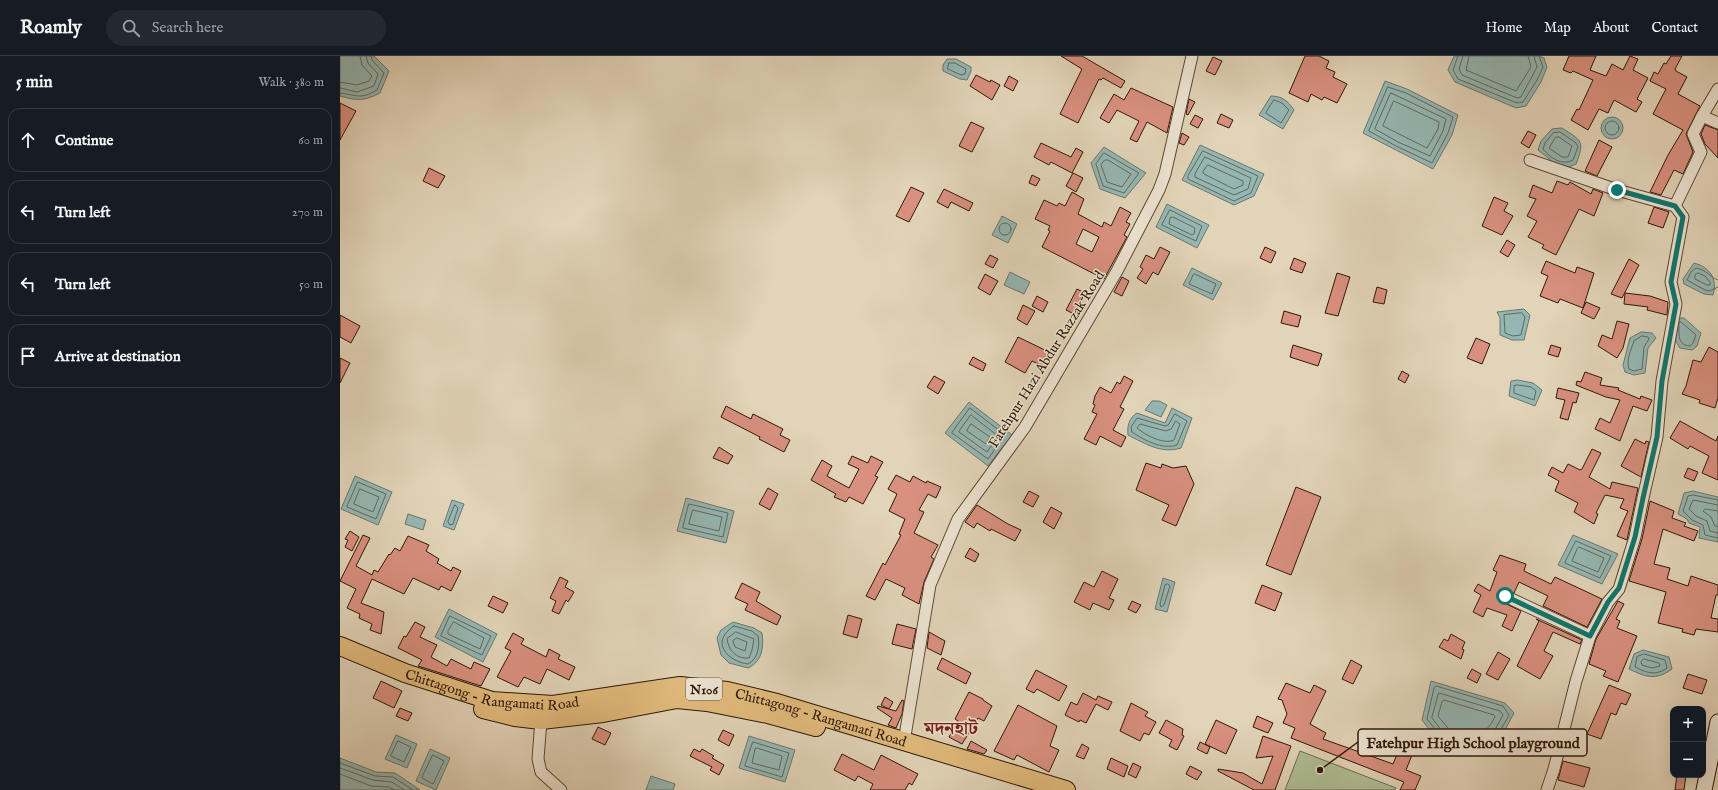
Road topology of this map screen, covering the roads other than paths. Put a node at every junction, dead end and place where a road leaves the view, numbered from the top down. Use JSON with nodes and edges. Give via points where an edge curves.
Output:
{"nodes":[{"id":1,"x":1192,"y":56,"type":"edge"},
{"id":2,"x":1718,"y":89,"type":"edge"},
{"id":3,"x":1702,"y":116,"type":"junction"},
{"id":4,"x":1718,"y":123,"type":"edge"},
{"id":5,"x":1530,"y":160,"type":"dead end"},
{"id":6,"x":1675,"y":206,"type":"junction"},
{"id":7,"x":1505,"y":596,"type":"dead end"},
{"id":8,"x":1590,"y":636,"type":"junction"},
{"id":9,"x":340,"y":646,"type":"edge"},
{"id":10,"x":340,"y":660,"type":"edge"},
{"id":11,"x":541,"y":720,"type":"junction"},
{"id":12,"x":1718,"y":722,"type":"edge"},
{"id":13,"x":904,"y":742,"type":"junction"},
{"id":14,"x":561,"y":790,"type":"edge"},
{"id":15,"x":1027,"y":790,"type":"edge"},
{"id":16,"x":1066,"y":790,"type":"edge"},
{"id":17,"x":1547,"y":790,"type":"edge"},
{"id":18,"x":1704,"y":790,"type":"edge"}],
"edges":[{"from":1,"to":13,"type":"street","name":"Fatehpur Hazi Abdur Razzak Road","via":[[1159,190],[1117,271],[1025,427],[958,519],[930,585]]},
{"from":2,"to":3,"type":"street"},
{"from":3,"to":4,"type":"street"},
{"from":3,"to":6,"type":"street","via":[[1693,134],[1701,152]]},
{"from":5,"to":6,"type":"street","via":[[1617,190]]},
{"from":6,"to":8,"type":"street","via":[[1683,217],[1671,282],[1676,304],[1662,381],[1657,437],[1635,537],[1619,588],[1608,602]]},
{"from":7,"to":8,"type":"street"},
{"from":8,"to":17,"type":"street"},
{"from":9,"to":13,"type":"highway","name":"Chittagong - Rangamati Road","number":"N106","via":[[405,673],[492,701],[553,705],[680,686],[727,692],[777,703]]},
{"from":10,"to":11,"type":"highway","name":"Chittagong - Rangamati Road","number":"N106","via":[[486,710]]},
{"from":11,"to":14,"type":"street","via":[[538,759],[541,772]]},
{"from":11,"to":15,"type":"highway","name":"Chittagong - Rangamati Road","number":"N106","via":[[603,713],[677,699],[707,702],[768,714],[831,731]]},
{"from":12,"to":18,"type":"main road"},
{"from":13,"to":16,"type":"highway","name":"Chittagong - Rangamati Road","number":"N106"}]}
